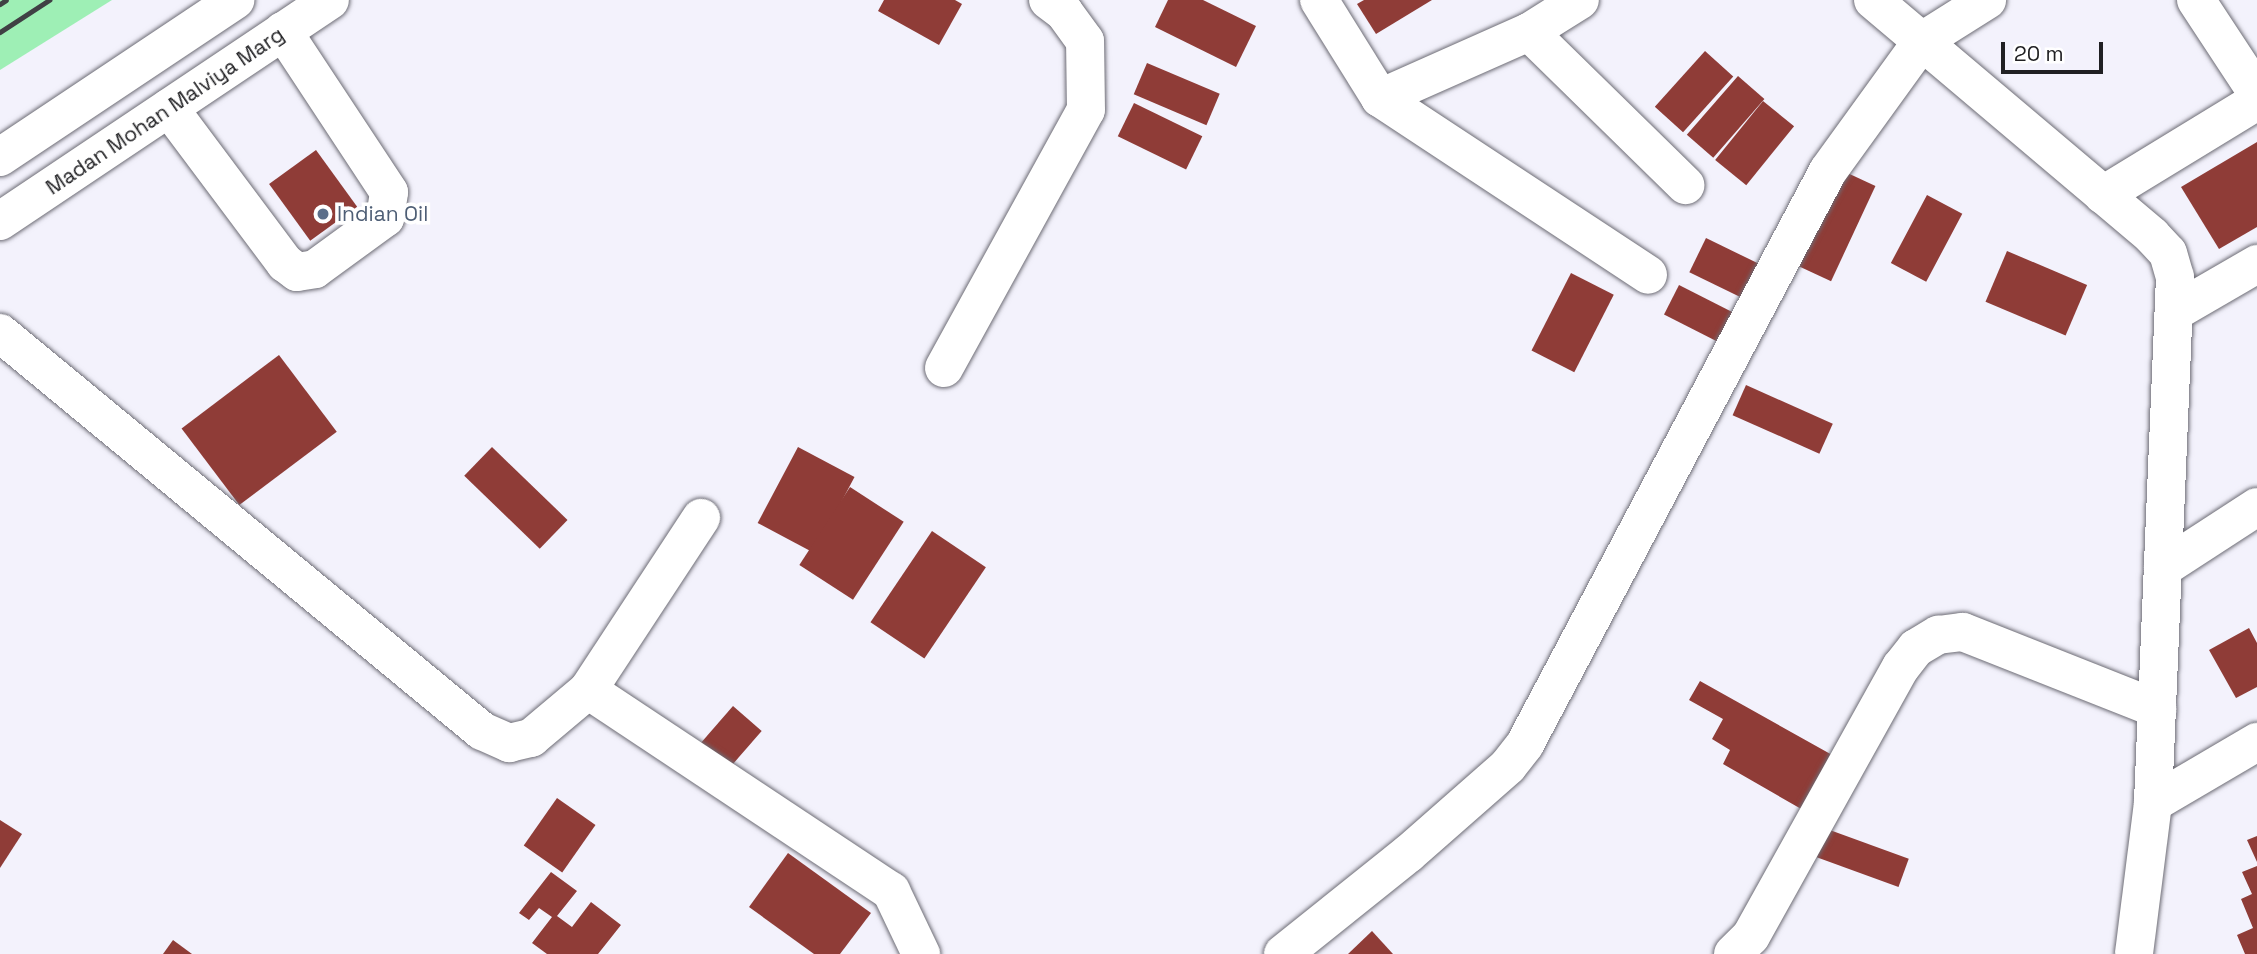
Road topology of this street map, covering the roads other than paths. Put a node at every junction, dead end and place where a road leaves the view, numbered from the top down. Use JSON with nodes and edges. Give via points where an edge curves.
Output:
{"nodes":[{"id":1,"x":235,"y":0,"type":"edge"},
{"id":2,"x":330,"y":0,"type":"edge"},
{"id":3,"x":1048,"y":0,"type":"edge"},
{"id":4,"x":1319,"y":0,"type":"edge"},
{"id":5,"x":1580,"y":0,"type":"edge"},
{"id":6,"x":1873,"y":0,"type":"edge"},
{"id":7,"x":1987,"y":0,"type":"edge"},
{"id":8,"x":2196,"y":0,"type":"edge"},
{"id":9,"x":284,"y":31,"type":"junction"},
{"id":10,"x":1529,"y":33,"type":"junction"},
{"id":11,"x":1922,"y":41,"type":"junction"},
{"id":12,"x":2257,"y":93,"type":"edge"},
{"id":13,"x":1380,"y":98,"type":"junction"},
{"id":14,"x":2257,"y":101,"type":"edge"},
{"id":15,"x":169,"y":108,"type":"junction"},
{"id":16,"x":0,"y":157,"type":"edge"},
{"id":17,"x":1685,"y":185,"type":"dead end"},
{"id":18,"x":2103,"y":195,"type":"junction"},
{"id":19,"x":0,"y":221,"type":"edge"},
{"id":20,"x":2257,"y":264,"type":"edge"},
{"id":21,"x":1648,"y":275,"type":"dead end"},
{"id":22,"x":2176,"y":311,"type":"junction"},
{"id":23,"x":0,"y":333,"type":"edge"},
{"id":24,"x":944,"y":368,"type":"dead end"},
{"id":25,"x":2257,"y":507,"type":"edge"},
{"id":26,"x":701,"y":519,"type":"dead end"},
{"id":27,"x":2163,"y":568,"type":"junction"},
{"id":28,"x":588,"y":690,"type":"junction"},
{"id":29,"x":2157,"y":709,"type":"junction"},
{"id":30,"x":2257,"y":742,"type":"edge"},
{"id":31,"x":2153,"y":803,"type":"junction"},
{"id":32,"x":921,"y":954,"type":"edge"},
{"id":33,"x":1283,"y":954,"type":"edge"},
{"id":34,"x":1733,"y":954,"type":"edge"},
{"id":35,"x":2134,"y":954,"type":"edge"}],
"edges":[{"from":1,"to":16,"type":"street"},
{"from":2,"to":9,"type":"street","name":"Madan Mohan Malviya Marg"},
{"from":3,"to":24,"type":"street","via":[[1085,41],[1086,110]]},
{"from":4,"to":13,"type":"street"},
{"from":5,"to":10,"type":"street"},
{"from":6,"to":11,"type":"street"},
{"from":7,"to":11,"type":"street"},
{"from":8,"to":12,"type":"street"},
{"from":9,"to":15,"type":"street","name":"Madan Mohan Malviya Marg"},
{"from":9,"to":15,"type":"street","via":[[389,192],[385,218],[315,269],[297,272],[285,263]]},
{"from":10,"to":13,"type":"street"},
{"from":10,"to":17,"type":"street"},
{"from":11,"to":18,"type":"street"},
{"from":11,"to":33,"type":"street","via":[[1828,171],[1525,744],[1508,766],[1408,854]]},
{"from":13,"to":21,"type":"street"},
{"from":14,"to":18,"type":"street"},
{"from":15,"to":19,"type":"street","name":"Madan Mohan Malviya Marg"},
{"from":18,"to":22,"type":"street","via":[[2168,253]]},
{"from":20,"to":22,"type":"street"},
{"from":22,"to":27,"type":"street"},
{"from":23,"to":28,"type":"street","via":[[482,731],[509,743],[531,738]]},
{"from":25,"to":27,"type":"street"},
{"from":26,"to":28,"type":"street"},
{"from":27,"to":29,"type":"street"},
{"from":28,"to":32,"type":"street","via":[[891,891]]},
{"from":29,"to":31,"type":"street"},
{"from":29,"to":34,"type":"street","via":[[1963,632],[1938,635],[1916,648],[1901,667],[1751,936]]},
{"from":30,"to":31,"type":"street"},
{"from":31,"to":35,"type":"street"}]}
